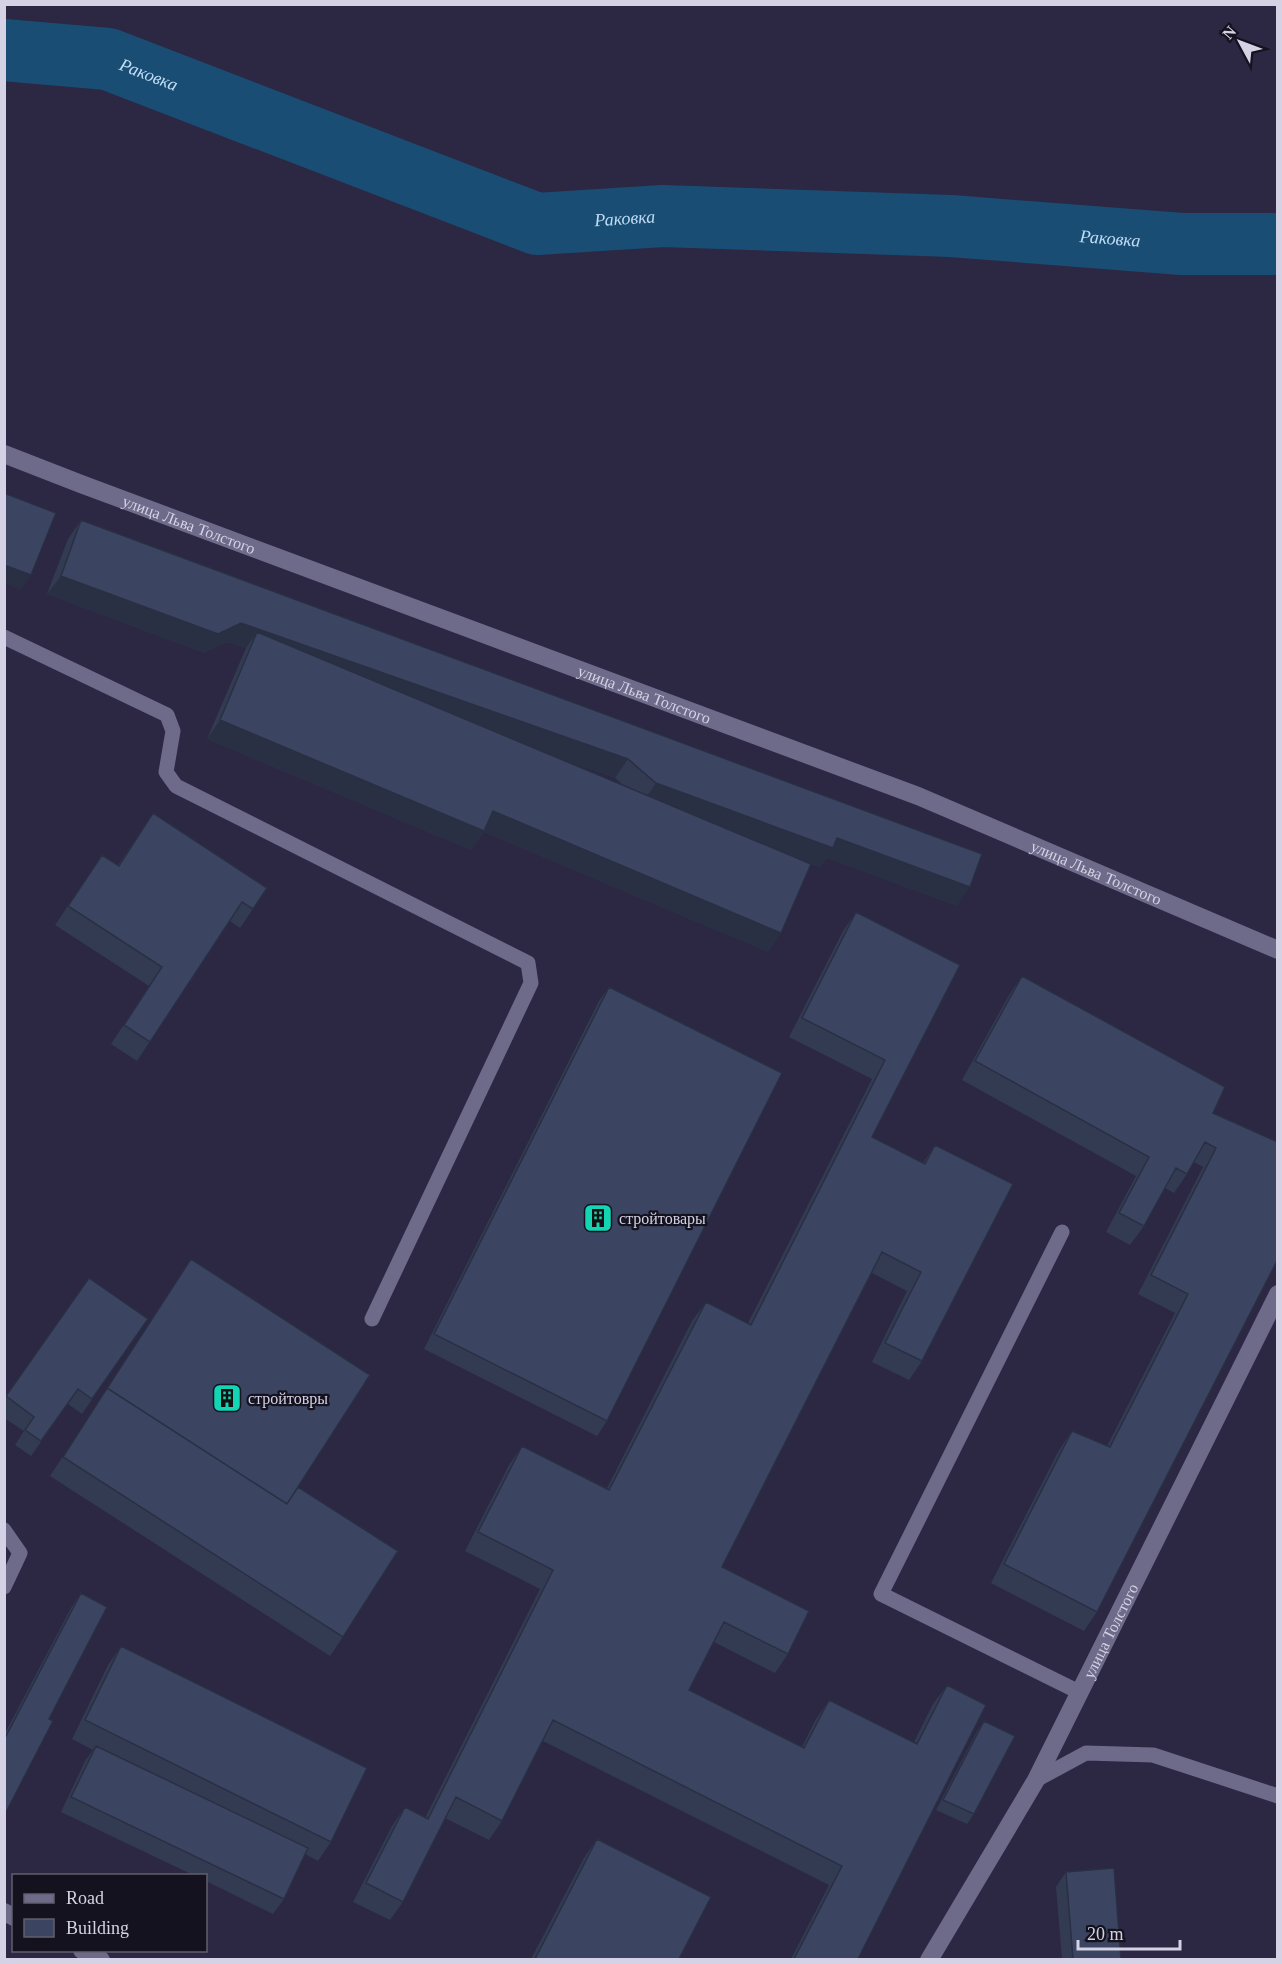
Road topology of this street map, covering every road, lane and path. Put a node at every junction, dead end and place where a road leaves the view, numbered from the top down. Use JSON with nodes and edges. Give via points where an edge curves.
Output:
{"nodes":[{"id":1,"x":4,"y":453,"type":"edge"},
{"id":2,"x":4,"y":637,"type":"edge"},
{"id":3,"x":1278,"y":950,"type":"edge"},
{"id":4,"x":1062,"y":1232,"type":"dead end"},
{"id":5,"x":1278,"y":1294,"type":"edge"},
{"id":6,"x":372,"y":1319,"type":"dead end"},
{"id":7,"x":4,"y":1530,"type":"edge"},
{"id":8,"x":4,"y":1587,"type":"edge"},
{"id":9,"x":1079,"y":1692,"type":"junction"},
{"id":10,"x":1036,"y":1780,"type":"junction"},
{"id":11,"x":1278,"y":1796,"type":"edge"},
{"id":12,"x":86,"y":1952,"type":"edge"},
{"id":13,"x":101,"y":1959,"type":"edge"},
{"id":14,"x":929,"y":1959,"type":"edge"}],
"edges":[{"from":1,"to":3,"type":"street","name":"улица Льва Толстого","via":[[918,796]]},
{"from":2,"to":6,"type":"lane","via":[[167,715],[173,731],[166,772],[176,786],[528,963],[531,983]]},
{"from":4,"to":9,"type":"lane","via":[[881,1594]]},
{"from":5,"to":9,"type":"street","name":"улица Толстого"},
{"from":7,"to":8,"type":"lane","via":[[20,1553]]},
{"from":9,"to":10,"type":"street","name":"улица Толстого"},
{"from":10,"to":11,"type":"lane","via":[[1086,1753],[1153,1755]]},
{"from":10,"to":14,"type":"street","name":"улица Толстого"},
{"from":12,"to":13,"type":"street"}]}
